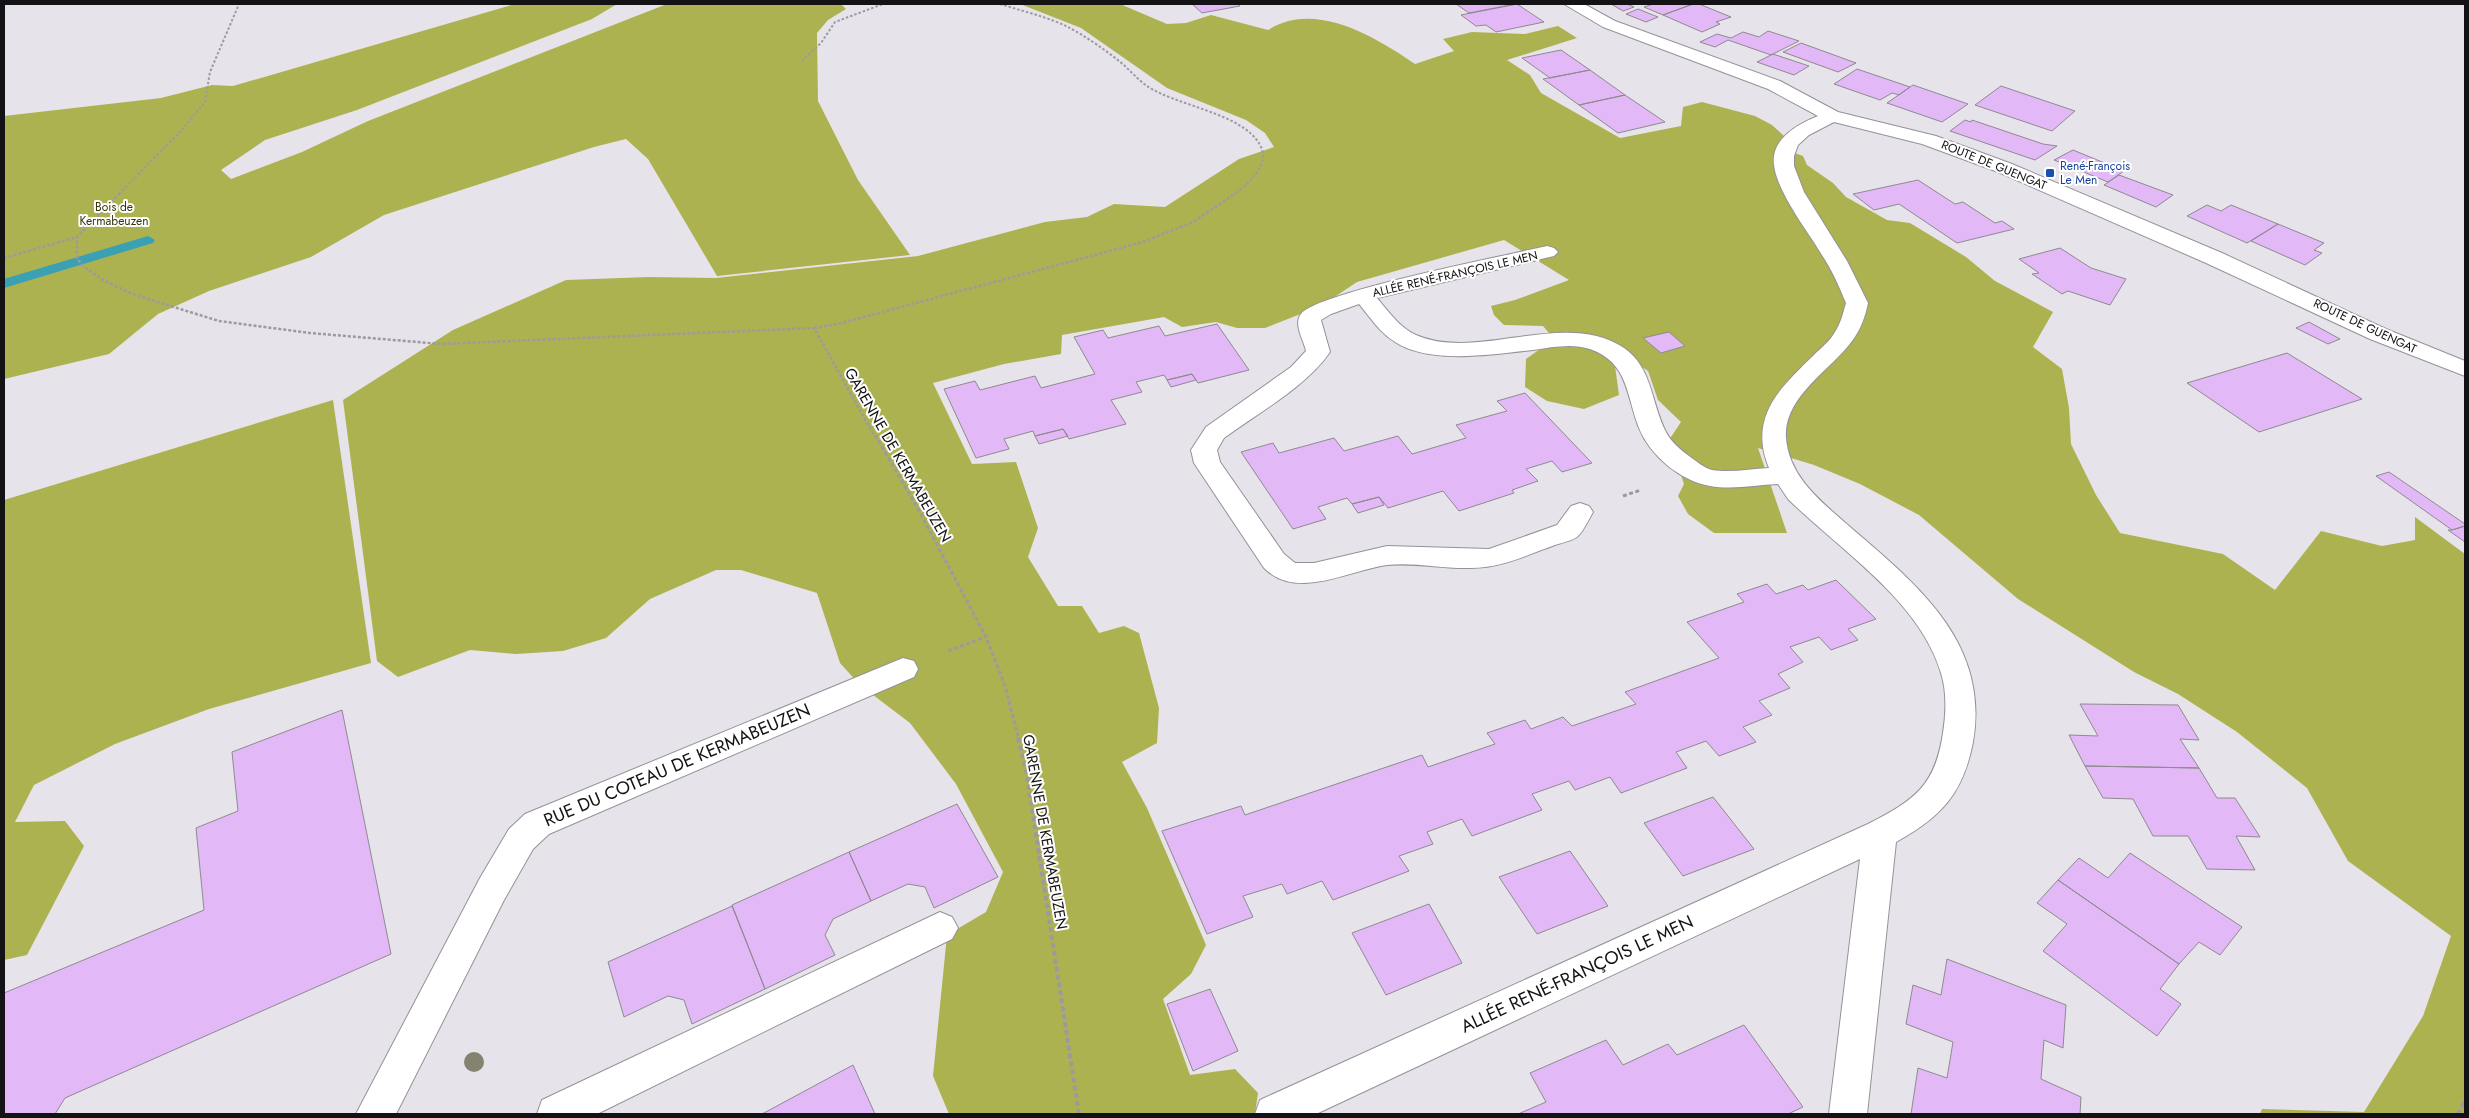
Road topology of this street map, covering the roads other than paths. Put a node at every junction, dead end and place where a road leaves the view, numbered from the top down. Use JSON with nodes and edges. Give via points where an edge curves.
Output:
{"nodes":[{"id":1,"x":1572,"y":4,"type":"edge"},
{"id":2,"x":1832,"y":116,"type":"junction"},
{"id":3,"x":1547,"y":252,"type":"dead end"},
{"id":4,"x":1363,"y":295,"type":"junction"},
{"id":5,"x":2465,"y":351,"type":"edge"},
{"id":6,"x":2441,"y":360,"type":"junction"},
{"id":7,"x":2465,"y":369,"type":"edge"},
{"id":8,"x":1784,"y":475,"type":"junction"},
{"id":9,"x":1580,"y":512,"type":"dead end"},
{"id":10,"x":903,"y":669,"type":"dead end"},
{"id":11,"x":1880,"y":834,"type":"junction"},
{"id":12,"x":940,"y":928,"type":"dead end"},
{"id":13,"x":375,"y":1114,"type":"edge"},
{"id":14,"x":556,"y":1114,"type":"edge"},
{"id":15,"x":1274,"y":1114,"type":"edge"},
{"id":16,"x":1848,"y":1114,"type":"edge"}],
"edges":[{"from":1,"to":2,"type":"street","name":"ROUTE DE GUENGAT","via":[[1609,24],[1774,85]]},
{"from":2,"to":6,"type":"street","name":"ROUTE DE GUENGAT","via":[[1929,140],[2005,168]]},
{"from":2,"to":8,"type":"street","name":"ALLÉE RENÉ-FRANÇOIS LE MEN","via":[[1797,135],[1783,158],[1803,210],[1833,256],[1857,302],[1849,330],[1778,410],[1775,455]]},
{"from":3,"to":4,"type":"street","name":"ALLÉE RENÉ-FRANÇOIS LE MEN"},
{"from":4,"to":8,"type":"street","name":"ALLÉE RENÉ-FRANÇOIS LE MEN","via":[[1396,332],[1426,345],[1459,348],[1564,339],[1599,343],[1626,361],[1637,380],[1656,437],[1670,454],[1688,467],[1711,478]]},
{"from":4,"to":9,"type":"street","name":"ALLÉE RENÉ-FRANÇOIS LE MEN","via":[[1310,317],[1309,328],[1318,352],[1299,372],[1215,433],[1204,450],[1207,463],[1274,561],[1282,569],[1294,573],[1314,573],[1387,556],[1491,558],[1567,531]]},
{"from":5,"to":6,"type":"street"},
{"from":6,"to":7,"type":"street","name":"ROUTE DE GUENGAT"},
{"from":8,"to":11,"type":"street","name":"ALLÉE RENÉ-FRANÇOIS LE MEN","via":[[1814,511],[1911,599],[1946,647],[1957,674],[1956,752],[1941,789],[1929,804]]},
{"from":10,"to":13,"type":"street","name":"RUE DU COTEAU DE KERMABEUZEN","via":[[537,824],[521,839],[492,889]]},
{"from":11,"to":15,"type":"street","name":"ALLÉE RENÉ-FRANÇOIS LE MEN"},
{"from":11,"to":16,"type":"street"},
{"from":12,"to":14,"type":"street"}]}
